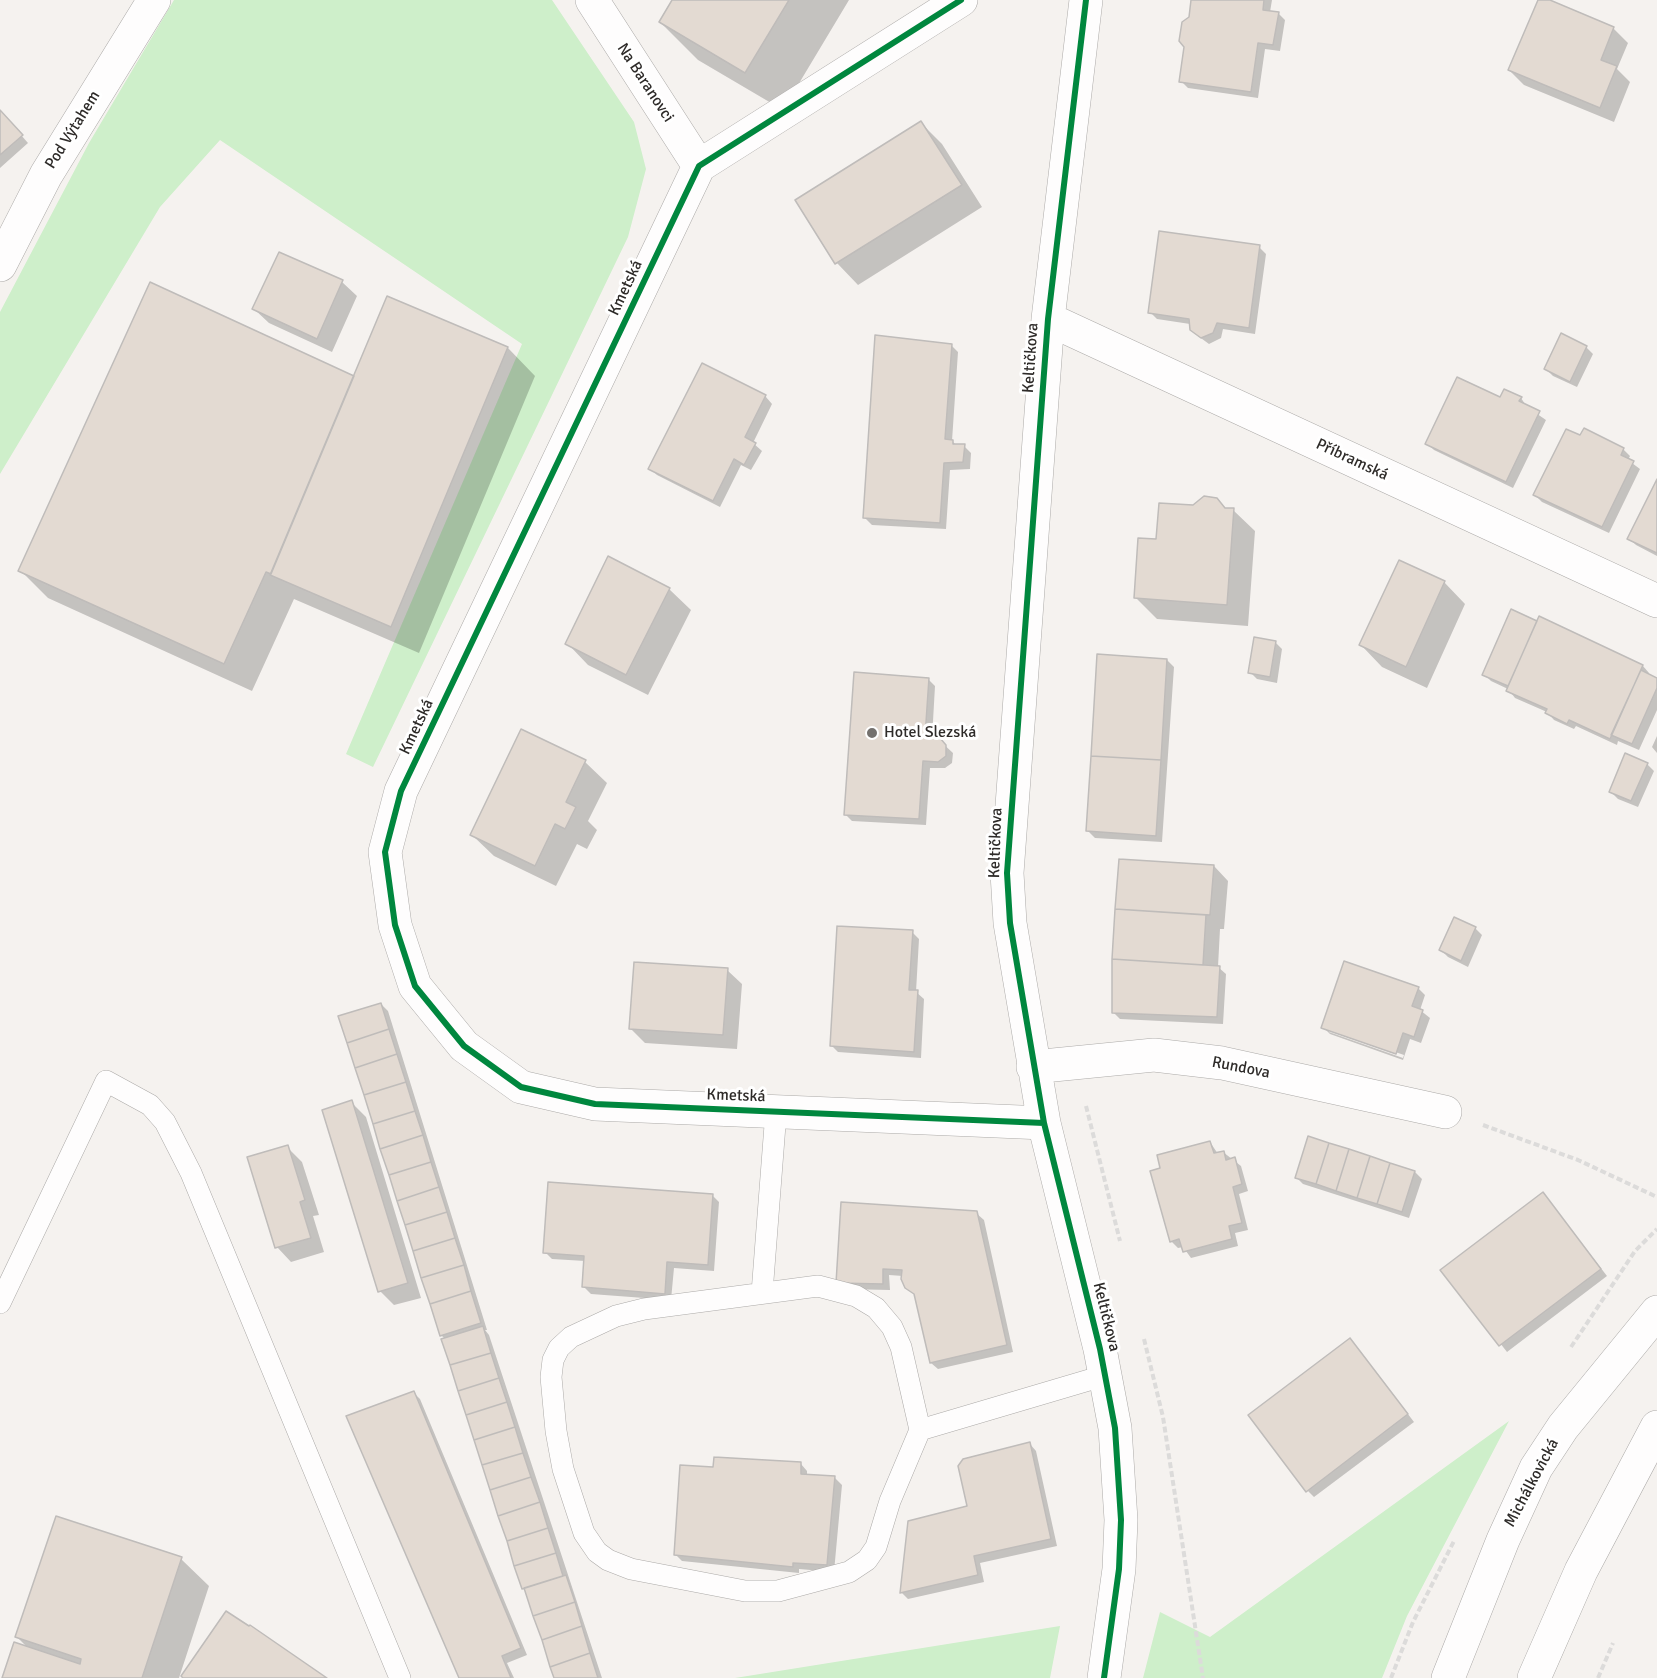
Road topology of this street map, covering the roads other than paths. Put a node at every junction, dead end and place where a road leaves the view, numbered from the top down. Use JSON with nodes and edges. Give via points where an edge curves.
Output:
{"nodes":[{"id":1,"x":154,"y":0,"type":"edge"},
{"id":2,"x":592,"y":0,"type":"edge"},
{"id":3,"x":961,"y":0,"type":"edge"},
{"id":4,"x":1086,"y":0,"type":"edge"},
{"id":5,"x":699,"y":166,"type":"junction"},
{"id":6,"x":0,"y":265,"type":"edge"},
{"id":7,"x":1048,"y":319,"type":"junction"},
{"id":8,"x":1657,"y":601,"type":"edge"},
{"id":9,"x":1034,"y":1067,"type":"junction"},
{"id":10,"x":776,"y":1112,"type":"junction"},
{"id":11,"x":1445,"y":1112,"type":"road end"},
{"id":12,"x":1044,"y":1123,"type":"junction"},
{"id":13,"x":762,"y":1293,"type":"junction"},
{"id":14,"x":0,"y":1303,"type":"edge"},
{"id":15,"x":1657,"y":1312,"type":"edge"},
{"id":16,"x":1106,"y":1375,"type":"junction"},
{"id":17,"x":1657,"y":1427,"type":"edge"},
{"id":18,"x":920,"y":1430,"type":"junction"},
{"id":19,"x":400,"y":1678,"type":"edge"},
{"id":20,"x":1104,"y":1678,"type":"edge"},
{"id":21,"x":1448,"y":1678,"type":"edge"},
{"id":22,"x":1534,"y":1678,"type":"edge"}],
"edges":[{"from":1,"to":6,"type":"street","name":"Pod Výtahem","via":[[46,175]]},
{"from":2,"to":5,"type":"street","name":"Na Baranovci"},
{"from":3,"to":5,"type":"street"},
{"from":4,"to":7,"type":"street","name":"Keltičkova"},
{"from":5,"to":10,"type":"street","name":"Kmetská","via":[[401,791],[385,852],[394,925],[415,986],[464,1046],[521,1087],[595,1104]]},
{"from":7,"to":8,"type":"street","name":"Příbramská"},
{"from":7,"to":9,"type":"street","name":"Keltičkova","via":[[1007,873],[1010,923]]},
{"from":9,"to":11,"type":"street","name":"Rundova","via":[[1154,1055],[1222,1063]]},
{"from":9,"to":12,"type":"street","name":"Keltičkova"},
{"from":10,"to":12,"type":"street","name":"Kmetská"},
{"from":10,"to":13,"type":"lane"},
{"from":12,"to":16,"type":"street","name":"Keltičkova"},
{"from":13,"to":18,"type":"lane","via":[[818,1286],[856,1296],[876,1308],[901,1347]]},
{"from":13,"to":18,"type":"lane","via":[[644,1308],[590,1326],[559,1348],[551,1377],[563,1469],[584,1533],[597,1552],[631,1569],[745,1591],[778,1591],[849,1572],[867,1560],[876,1547],[890,1501]]},
{"from":14,"to":19,"type":"lane","via":[[106,1081],[150,1105],[165,1122],[191,1173]]},
{"from":15,"to":21,"type":"street","name":"Michálkovická","via":[[1563,1427],[1536,1468]]},
{"from":16,"to":18,"type":"lane"},
{"from":16,"to":20,"type":"street","name":"Keltičkova","via":[[1115,1428],[1121,1520],[1114,1617]]},
{"from":17,"to":22,"type":"street","via":[[1581,1571]]}]}
